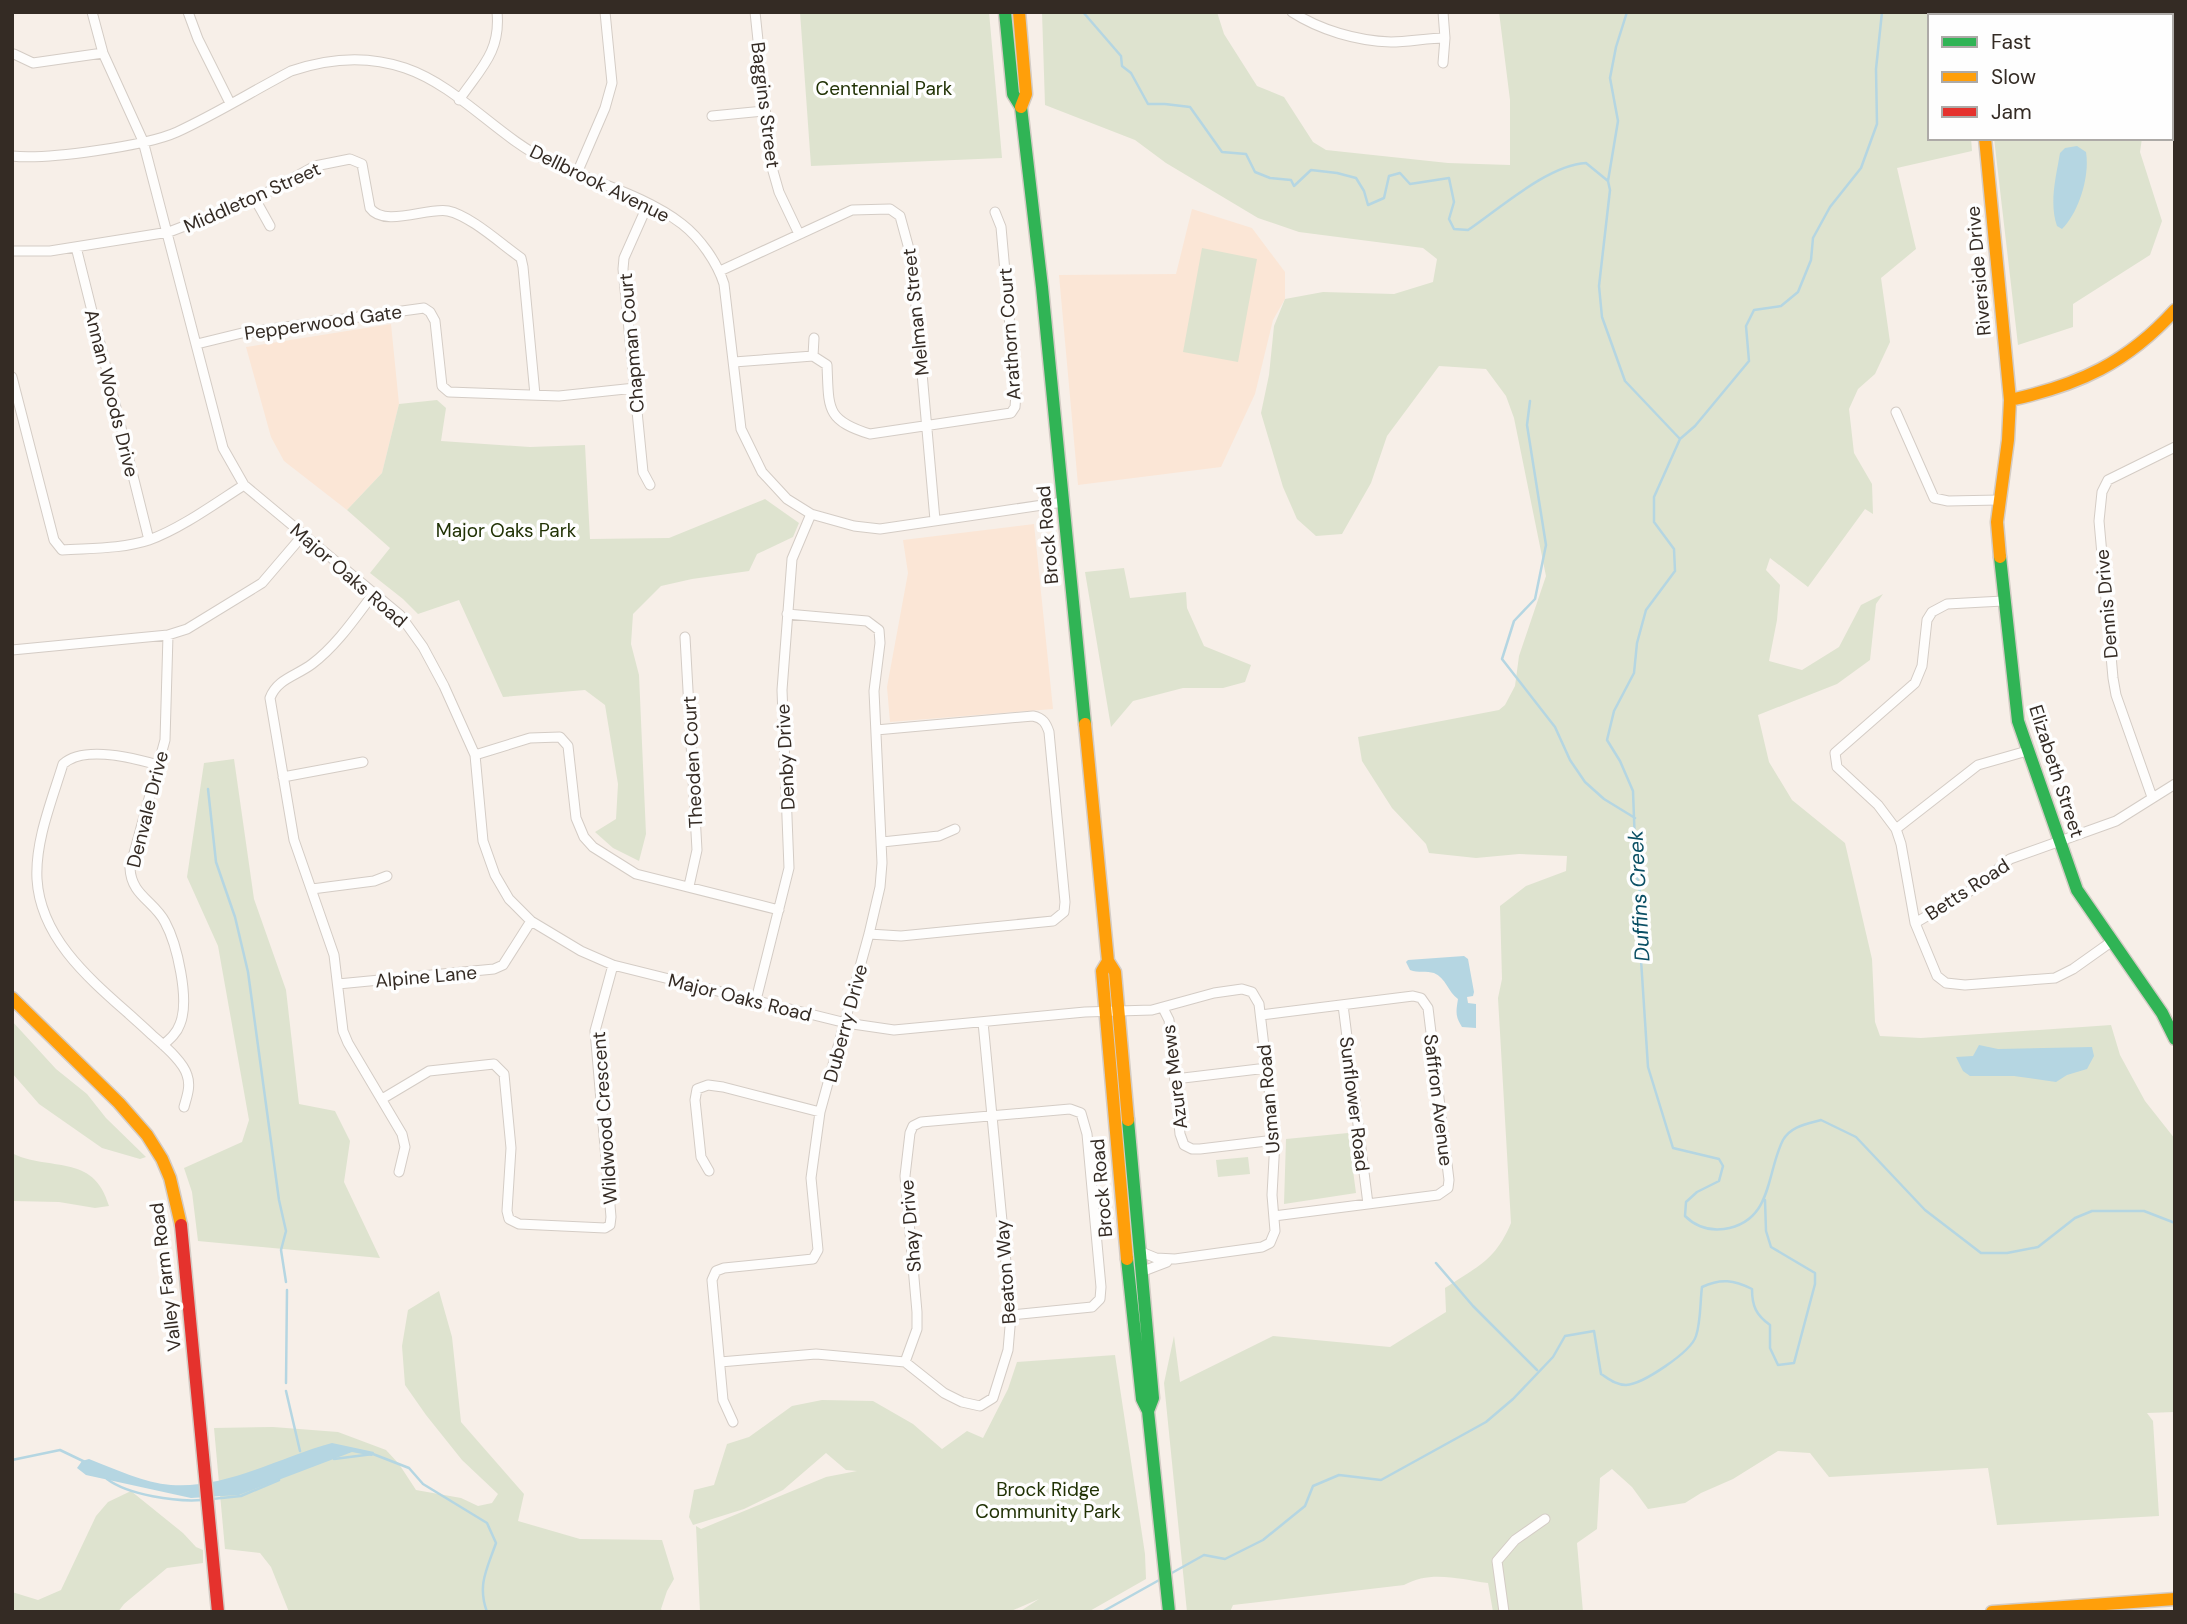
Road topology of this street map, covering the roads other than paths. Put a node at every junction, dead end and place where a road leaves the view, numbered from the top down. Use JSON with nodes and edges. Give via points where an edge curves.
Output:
{"nodes":[{"id":1,"x":92,"y":12,"type":"edge"},
{"id":2,"x":188,"y":12,"type":"edge"},
{"id":3,"x":497,"y":12,"type":"edge"},
{"id":4,"x":605,"y":12,"type":"edge"},
{"id":5,"x":755,"y":12,"type":"edge"},
{"id":6,"x":1005,"y":12,"type":"edge"},
{"id":7,"x":1019,"y":12,"type":"edge"},
{"id":8,"x":1292,"y":12,"type":"edge"},
{"id":9,"x":1443,"y":12,"type":"edge"},
{"id":10,"x":1446,"y":37,"type":"junction"},
{"id":11,"x":103,"y":53,"type":"junction"},
{"id":12,"x":14,"y":54,"type":"dead end"},
{"id":13,"x":1443,"y":62,"type":"dead end"},
{"id":14,"x":459,"y":100,"type":"junction"},
{"id":15,"x":230,"y":103,"type":"junction"},
{"id":16,"x":1021,"y":107,"type":"junction"},
{"id":17,"x":764,"y":111,"type":"junction"},
{"id":18,"x":712,"y":117,"type":"dead end"},
{"id":19,"x":1985,"y":140,"type":"edge"},
{"id":20,"x":143,"y":141,"type":"junction"},
{"id":21,"x":12,"y":156,"type":"edge"},
{"id":22,"x":577,"y":173,"type":"junction"},
{"id":23,"x":254,"y":198,"type":"junction"},
{"id":24,"x":648,"y":204,"type":"junction"},
{"id":25,"x":995,"y":212,"type":"dead end"},
{"id":26,"x":270,"y":226,"type":"dead end"},
{"id":27,"x":169,"y":232,"type":"junction"},
{"id":28,"x":799,"y":234,"type":"junction"},
{"id":29,"x":76,"y":247,"type":"junction"},
{"id":30,"x":12,"y":251,"type":"edge"},
{"id":31,"x":720,"y":271,"type":"junction"},
{"id":32,"x":2175,"y":310,"type":"edge"},
{"id":33,"x":814,"y":338,"type":"dead end"},
{"id":34,"x":197,"y":344,"type":"junction"},
{"id":35,"x":813,"y":356,"type":"junction"},
{"id":36,"x":734,"y":362,"type":"junction"},
{"id":37,"x":12,"y":377,"type":"edge"},
{"id":38,"x":635,"y":388,"type":"junction"},
{"id":39,"x":535,"y":395,"type":"junction"},
{"id":40,"x":2010,"y":400,"type":"junction"},
{"id":41,"x":1896,"y":412,"type":"dead end"},
{"id":42,"x":927,"y":426,"type":"junction"},
{"id":43,"x":2175,"y":447,"type":"edge"},
{"id":44,"x":244,"y":485,"type":"junction"},
{"id":45,"x":650,"y":485,"type":"dead end"},
{"id":46,"x":1998,"y":500,"type":"junction"},
{"id":47,"x":1063,"y":502,"type":"junction"},
{"id":48,"x":811,"y":514,"type":"junction"},
{"id":49,"x":935,"y":520,"type":"junction"},
{"id":50,"x":303,"y":535,"type":"junction"},
{"id":51,"x":149,"y":540,"type":"junction"},
{"id":52,"x":374,"y":593,"type":"junction"},
{"id":53,"x":2003,"y":601,"type":"junction"},
{"id":54,"x":787,"y":614,"type":"junction"},
{"id":55,"x":167,"y":635,"type":"junction"},
{"id":56,"x":685,"y":637,"type":"dead end"},
{"id":57,"x":12,"y":650,"type":"edge"},
{"id":58,"x":877,"y":730,"type":"junction"},
{"id":59,"x":2027,"y":751,"type":"junction"},
{"id":60,"x":475,"y":755,"type":"junction"},
{"id":61,"x":363,"y":762,"type":"dead end"},
{"id":62,"x":158,"y":765,"type":"junction"},
{"id":63,"x":283,"y":777,"type":"junction"},
{"id":64,"x":2175,"y":784,"type":"edge"},
{"id":65,"x":2152,"y":797,"type":"junction"},
{"id":66,"x":955,"y":829,"type":"dead end"},
{"id":67,"x":1896,"y":829,"type":"junction"},
{"id":68,"x":882,"y":842,"type":"junction"},
{"id":69,"x":2060,"y":842,"type":"junction"},
{"id":70,"x":387,"y":876,"type":"dead end"},
{"id":71,"x":689,"y":886,"type":"junction"},
{"id":72,"x":312,"y":889,"type":"junction"},
{"id":73,"x":779,"y":910,"type":"junction"},
{"id":74,"x":531,"y":920,"type":"junction"},
{"id":75,"x":1914,"y":923,"type":"junction"},
{"id":76,"x":869,"y":934,"type":"junction"},
{"id":77,"x":2111,"y":942,"type":"junction"},
{"id":78,"x":1108,"y":961,"type":"junction"},
{"id":79,"x":613,"y":965,"type":"junction"},
{"id":80,"x":338,"y":984,"type":"junction"},
{"id":81,"x":12,"y":998,"type":"edge"},
{"id":82,"x":756,"y":1000,"type":"junction"},
{"id":83,"x":1343,"y":1005,"type":"junction"},
{"id":84,"x":1163,"y":1008,"type":"junction"},
{"id":85,"x":1105,"y":1012,"type":"junction"},
{"id":86,"x":1119,"y":1012,"type":"junction"},
{"id":87,"x":1261,"y":1015,"type":"junction"},
{"id":88,"x":983,"y":1022,"type":"junction"},
{"id":89,"x":846,"y":1023,"type":"junction"},
{"id":90,"x":2175,"y":1039,"type":"edge"},
{"id":91,"x":163,"y":1045,"type":"junction"},
{"id":92,"x":1267,"y":1068,"type":"junction"},
{"id":93,"x":1175,"y":1079,"type":"junction"},
{"id":94,"x":382,"y":1099,"type":"junction"},
{"id":95,"x":184,"y":1107,"type":"dead end"},
{"id":96,"x":820,"y":1112,"type":"junction"},
{"id":97,"x":991,"y":1117,"type":"junction"},
{"id":98,"x":1275,"y":1140,"type":"junction"},
{"id":99,"x":709,"y":1171,"type":"dead end"},
{"id":100,"x":399,"y":1172,"type":"dead end"},
{"id":101,"x":1368,"y":1204,"type":"junction"},
{"id":102,"x":1274,"y":1216,"type":"junction"},
{"id":103,"x":1139,"y":1251,"type":"junction"},
{"id":104,"x":1126,"y":1257,"type":"junction"},
{"id":105,"x":1175,"y":1259,"type":"junction"},
{"id":106,"x":1141,"y":1272,"type":"junction"},
{"id":107,"x":1011,"y":1315,"type":"junction"},
{"id":108,"x":720,"y":1362,"type":"junction"},
{"id":109,"x":905,"y":1362,"type":"junction"},
{"id":110,"x":1148,"y":1411,"type":"junction"},
{"id":111,"x":733,"y":1422,"type":"dead end"},
{"id":112,"x":1545,"y":1519,"type":"dead end"},
{"id":113,"x":2175,"y":1600,"type":"edge"},
{"id":114,"x":2133,"y":1608,"type":"edge"},
{"id":115,"x":218,"y":1612,"type":"edge"},
{"id":116,"x":1169,"y":1612,"type":"edge"},
{"id":117,"x":1504,"y":1612,"type":"edge"},
{"id":118,"x":1992,"y":1612,"type":"edge"}],
"edges":[{"from":1,"to":11,"type":"street","name":"Major Oaks Road"},
{"from":2,"to":15,"type":"street"},
{"from":3,"to":14,"type":"street","via":[[497,43]]},
{"from":4,"to":22,"type":"street","via":[[612,83]]},
{"from":5,"to":17,"type":"street","name":"Baggins Street"},
{"from":6,"to":16,"type":"main road","name":"Brock Road","via":[[1013,94]]},
{"from":7,"to":16,"type":"main road","name":"Brock Road","via":[[1026,94]]},
{"from":8,"to":10,"type":"street","via":[[1301,19],[1373,41]]},
{"from":9,"to":10,"type":"street"},
{"from":10,"to":13,"type":"street"},
{"from":11,"to":12,"type":"street","via":[[33,63]]},
{"from":11,"to":20,"type":"street","name":"Major Oaks Road"},
{"from":14,"to":15,"type":"street","name":"Dellbrook Avenue","via":[[409,69],[353,59],[291,71]]},
{"from":14,"to":22,"type":"street","name":"Dellbrook Avenue","via":[[546,160]]},
{"from":15,"to":20,"type":"street","name":"Dellbrook Avenue","via":[[175,133]]},
{"from":16,"to":47,"type":"main road","name":"Brock Road"},
{"from":17,"to":18,"type":"street"},
{"from":17,"to":28,"type":"street","name":"Baggins Street","via":[[771,164]]},
{"from":19,"to":40,"type":"main road","name":"Riverside Drive"},
{"from":20,"to":21,"type":"street","name":"Dellbrook Avenue","via":[[28,158]]},
{"from":20,"to":27,"type":"street","name":"Major Oaks Road"},
{"from":22,"to":24,"type":"street","name":"Dellbrook Avenue"},
{"from":23,"to":26,"type":"street"},
{"from":23,"to":27,"type":"street","name":"Middleton Street"},
{"from":23,"to":39,"type":"street","name":"Middleton Street","via":[[314,166],[349,159],[362,164],[374,212],[384,217],[446,211],[464,217],[521,258]]},
{"from":24,"to":31,"type":"street","name":"Dellbrook Avenue","via":[[685,227]]},
{"from":24,"to":38,"type":"street","name":"Chapman Court","via":[[624,258]]},
{"from":25,"to":42,"type":"street","name":"Arathorn Court","via":[[1001,227],[1015,407],[1011,413]]},
{"from":27,"to":29,"type":"street","name":"Middleton Street"},
{"from":27,"to":34,"type":"street","name":"Major Oaks Road"},
{"from":28,"to":31,"type":"street","name":"Melman Street"},
{"from":28,"to":42,"type":"street","name":"Melman Street","via":[[852,210],[890,209],[900,216],[912,260]]},
{"from":29,"to":30,"type":"street","name":"Middleton Street"},
{"from":29,"to":51,"type":"street","name":"Annan Woods Drive"},
{"from":31,"to":36,"type":"street","name":"Dellbrook Avenue"},
{"from":32,"to":40,"type":"main road","via":[[2124,358],[2093,376],[2052,392]]},
{"from":33,"to":35,"type":"street"},
{"from":34,"to":39,"type":"street","name":"Pepperwood Gate","via":[[242,333],[424,308],[436,321],[442,386],[449,391]]},
{"from":34,"to":44,"type":"street","name":"Major Oaks Road","via":[[223,448]]},
{"from":35,"to":36,"type":"street"},
{"from":35,"to":42,"type":"street","via":[[827,365],[832,412],[851,428],[870,434]]},
{"from":36,"to":48,"type":"street","name":"Dellbrook Avenue","via":[[741,429],[750,452],[787,499]]},
{"from":37,"to":51,"type":"street","via":[[57,546],[62,551]]},
{"from":38,"to":39,"type":"street","name":"Pepperwood Gate"},
{"from":38,"to":45,"type":"street","name":"Chapman Court","via":[[643,472]]},
{"from":40,"to":46,"type":"main road","name":"Elizabeth Street"},
{"from":41,"to":46,"type":"street","via":[[1934,498],[1948,502]]},
{"from":42,"to":49,"type":"street","name":"Melman Street"},
{"from":43,"to":65,"type":"street","name":"Dennis Drive","via":[[2108,480],[2099,521],[2116,695]]},
{"from":44,"to":50,"type":"street","name":"Major Oaks Road"},
{"from":44,"to":51,"type":"street"},
{"from":46,"to":53,"type":"main road","name":"Elizabeth Street"},
{"from":47,"to":49,"type":"street","name":"Dellbrook Avenue"},
{"from":47,"to":78,"type":"main road","name":"Brock Road"},
{"from":48,"to":49,"type":"street","name":"Dellbrook Avenue","via":[[880,529]]},
{"from":48,"to":54,"type":"street","name":"Denby Drive","via":[[792,559]]},
{"from":50,"to":52,"type":"street","name":"Major Oaks Road"},
{"from":50,"to":55,"type":"street","via":[[262,583],[187,629]]},
{"from":52,"to":60,"type":"street","name":"Major Oaks Road","via":[[408,624],[423,647]]},
{"from":52,"to":63,"type":"street","via":[[312,664],[274,687],[270,698]]},
{"from":53,"to":59,"type":"main road","name":"Elizabeth Street","via":[[2013,691]]},
{"from":53,"to":67,"type":"street","via":[[1947,604],[1932,612],[1915,683],[1835,753],[1837,767]]},
{"from":54,"to":58,"type":"street","name":"Duberry Drive","via":[[867,621],[879,630],[874,691]]},
{"from":54,"to":73,"type":"street","name":"Denby Drive","via":[[782,690],[789,868]]},
{"from":55,"to":57,"type":"street"},
{"from":55,"to":62,"type":"street","name":"Denvale Drive","via":[[167,722]]},
{"from":56,"to":71,"type":"street","name":"Theoden Court","via":[[697,850]]},
{"from":58,"to":68,"type":"street","name":"Duberry Drive"},
{"from":58,"to":76,"type":"street","via":[[1041,718],[1049,732],[1065,902],[1064,912],[1053,922],[901,936]]},
{"from":59,"to":67,"type":"street","via":[[1978,765]]},
{"from":59,"to":69,"type":"main road","name":"Elizabeth Street"},
{"from":60,"to":71,"type":"street","via":[[530,738],[560,737],[568,746],[576,818],[584,837],[636,874]]},
{"from":60,"to":74,"type":"street","name":"Major Oaks Road","via":[[488,859],[509,899]]},
{"from":61,"to":63,"type":"street"},
{"from":62,"to":91,"type":"street","name":"Denvale Drive","via":[[130,868],[134,888],[164,920],[178,957],[181,1023]]},
{"from":62,"to":91,"type":"street","via":[[119,755],[70,758],[63,764],[39,848],[37,881],[44,911],[60,943]]},
{"from":63,"to":72,"type":"street","via":[[294,840]]},
{"from":64,"to":65,"type":"street","name":"Betts Road"},
{"from":65,"to":69,"type":"street","name":"Betts Road","via":[[2116,821]]},
{"from":66,"to":68,"type":"street","via":[[939,836]]},
{"from":67,"to":75,"type":"street"},
{"from":68,"to":76,"type":"street","name":"Duberry Drive","via":[[880,887]]},
{"from":69,"to":75,"type":"street","name":"Betts Road","via":[[2010,859],[1975,888]]},
{"from":69,"to":77,"type":"main road","name":"Elizabeth Street","via":[[2077,890]]},
{"from":70,"to":72,"type":"street"},
{"from":71,"to":73,"type":"street"},
{"from":72,"to":80,"type":"street","via":[[334,955]]},
{"from":73,"to":82,"type":"street","name":"Denby Drive"},
{"from":74,"to":79,"type":"street","name":"Major Oaks Road"},
{"from":74,"to":80,"type":"street","name":"Alpine Lane","via":[[503,965],[494,969]]},
{"from":75,"to":77,"type":"street","via":[[1937,976],[1946,983],[1965,985],[2055,978]]},
{"from":76,"to":89,"type":"street","name":"Duberry Drive"},
{"from":77,"to":90,"type":"main road","name":"Elizabeth Street"},
{"from":78,"to":85,"type":"main road","name":"Brock Road","via":[[1102,971]]},
{"from":78,"to":86,"type":"main road","name":"Brock Road","via":[[1115,972]]},
{"from":79,"to":82,"type":"street","name":"Major Oaks Road"},
{"from":79,"to":94,"type":"street","name":"Wildwood Crescent","via":[[595,1031],[611,1217],[605,1228],[519,1224],[509,1219],[511,1148],[504,1074],[494,1064],[429,1071]]},
{"from":80,"to":94,"type":"street","via":[[343,1031]]},
{"from":81,"to":115,"type":"main road","name":"Valley Farm Road","via":[[122,1106],[148,1137],[170,1178],[183,1237]]},
{"from":82,"to":89,"type":"street","name":"Major Oaks Road"},
{"from":83,"to":87,"type":"street","name":"Saffron Avenue"},
{"from":83,"to":101,"type":"street","name":"Sunflower Road"},
{"from":83,"to":101,"type":"street","name":"Saffron Avenue","via":[[1413,996],[1428,1008],[1449,1184],[1438,1195]]},
{"from":84,"to":86,"type":"street","name":"Major Oaks Road"},
{"from":84,"to":87,"type":"street","name":"Usman Road","via":[[1242,989],[1256,995]]},
{"from":84,"to":93,"type":"street","name":"Azure Mews","via":[[1169,1020]]},
{"from":85,"to":86,"type":"street","name":"Major Oaks Road"},
{"from":85,"to":88,"type":"street","name":"Major Oaks Road"},
{"from":85,"to":104,"type":"main road","name":"Brock Road"},
{"from":86,"to":103,"type":"main road","name":"Brock Road"},
{"from":87,"to":92,"type":"street","name":"Usman Road"},
{"from":88,"to":89,"type":"street","name":"Major Oaks Road","via":[[894,1030]]},
{"from":88,"to":97,"type":"street","name":"Beaton Way"},
{"from":89,"to":96,"type":"street","name":"Duberry Drive"},
{"from":91,"to":95,"type":"street","via":[[187,1073]]},
{"from":92,"to":93,"type":"street"},
{"from":92,"to":98,"type":"street","name":"Usman Road"},
{"from":93,"to":98,"type":"street","name":"Azure Mews","via":[[1184,1145],[1199,1149]]},
{"from":94,"to":100,"type":"street","via":[[402,1134],[405,1147]]},
{"from":96,"to":99,"type":"street","via":[[723,1087],[697,1089],[701,1157]]},
{"from":96,"to":108,"type":"street","name":"Duberry Drive","via":[[811,1178],[818,1250],[813,1259],[716,1270],[712,1280]]},
{"from":97,"to":107,"type":"street","name":"Beaton Way"},
{"from":97,"to":107,"type":"street","name":"Shay Drive","via":[[1070,1109],[1080,1113],[1087,1134],[1100,1299],[1092,1307]]},
{"from":97,"to":109,"type":"street","name":"Shay Drive","via":[[921,1122],[910,1133],[905,1176],[917,1329]]},
{"from":98,"to":102,"type":"street","name":"Usman Road"},
{"from":101,"to":102,"type":"street","name":"Saffron Avenue"},
{"from":102,"to":105,"type":"street","name":"Usman Road","via":[[1275,1235],[1267,1246]]},
{"from":103,"to":105,"type":"street","name":"Usman Road"},
{"from":103,"to":106,"type":"main road","name":"Brock Road"},
{"from":104,"to":106,"type":"main road"},
{"from":104,"to":110,"type":"main road","name":"Brock Road","via":[[1142,1399]]},
{"from":105,"to":106,"type":"street","name":"Usman Road"},
{"from":106,"to":110,"type":"main road","name":"Brock Road","via":[[1153,1398]]},
{"from":107,"to":109,"type":"street","name":"Beaton Way","via":[[1008,1350],[993,1398],[980,1406],[944,1394]]},
{"from":108,"to":109,"type":"street","via":[[816,1354]]},
{"from":108,"to":111,"type":"street","name":"Duberry Drive","via":[[723,1400]]},
{"from":110,"to":116,"type":"main road","name":"Brock Road"},
{"from":112,"to":117,"type":"street","via":[[1515,1540],[1497,1561]]},
{"from":113,"to":114,"type":"main road"},
{"from":114,"to":118,"type":"main road"}]}
